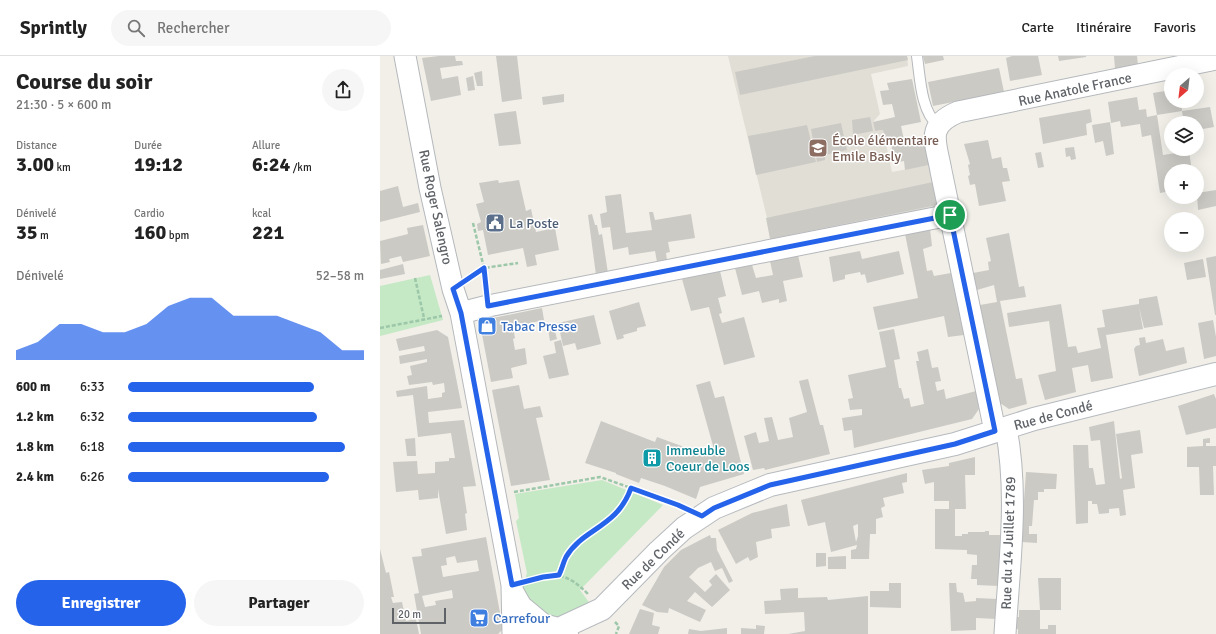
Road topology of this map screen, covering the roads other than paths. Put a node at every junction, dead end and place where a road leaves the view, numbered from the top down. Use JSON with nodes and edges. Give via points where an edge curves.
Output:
{"nodes":[{"id":1,"x":405,"y":56,"type":"edge"},
{"id":2,"x":917,"y":56,"type":"edge"},
{"id":3,"x":1215,"y":58,"type":"edge"},
{"id":4,"x":938,"y":125,"type":"junction"},
{"id":5,"x":950,"y":215,"type":"junction"},
{"id":6,"x":461,"y":313,"type":"junction"},
{"id":7,"x":1216,"y":374,"type":"edge"},
{"id":8,"x":1000,"y":430,"type":"junction"},
{"id":9,"x":513,"y":589,"type":"junction"},
{"id":10,"x":596,"y":602,"type":"junction"},
{"id":11,"x":557,"y":629,"type":"edge"},
{"id":12,"x":513,"y":634,"type":"edge"},
{"id":13,"x":518,"y":634,"type":"edge"},
{"id":14,"x":591,"y":634,"type":"edge"},
{"id":15,"x":1005,"y":634,"type":"edge"}],
"edges":[{"from":1,"to":6,"type":"street","name":"Rue Roger Salengro","via":[[430,188]]},
{"from":2,"to":4,"type":"lane","via":[[926,111],[931,120]]},
{"from":3,"to":4,"type":"street","name":"Rue Anatole France","via":[[958,112],[944,118]]},
{"from":4,"to":5,"type":"street","name":"Rue du 14 Juillet 1789","via":[[934,134]]},
{"from":5,"to":6,"type":"street"},
{"from":5,"to":8,"type":"street","name":"Rue du 14 Juillet 1789"},
{"from":6,"to":9,"type":"street","name":"Rue Roger Salengro"},
{"from":7,"to":8,"type":"main road","name":"Rue de Condé"},
{"from":8,"to":10,"type":"main road","name":"Rue de Condé","via":[[955,444],[770,485],[714,508],[684,528]]},
{"from":8,"to":15,"type":"street","name":"Rue du 14 Juillet 1789","via":[[1009,446],[1013,500]]},
{"from":9,"to":11,"type":"street","via":[[521,606]]},
{"from":9,"to":12,"type":"street"},
{"from":10,"to":11,"type":"main road"},
{"from":10,"to":14,"type":"main road","via":[[600,618]]},
{"from":11,"to":13,"type":"main road","via":[[535,626]]}]}
